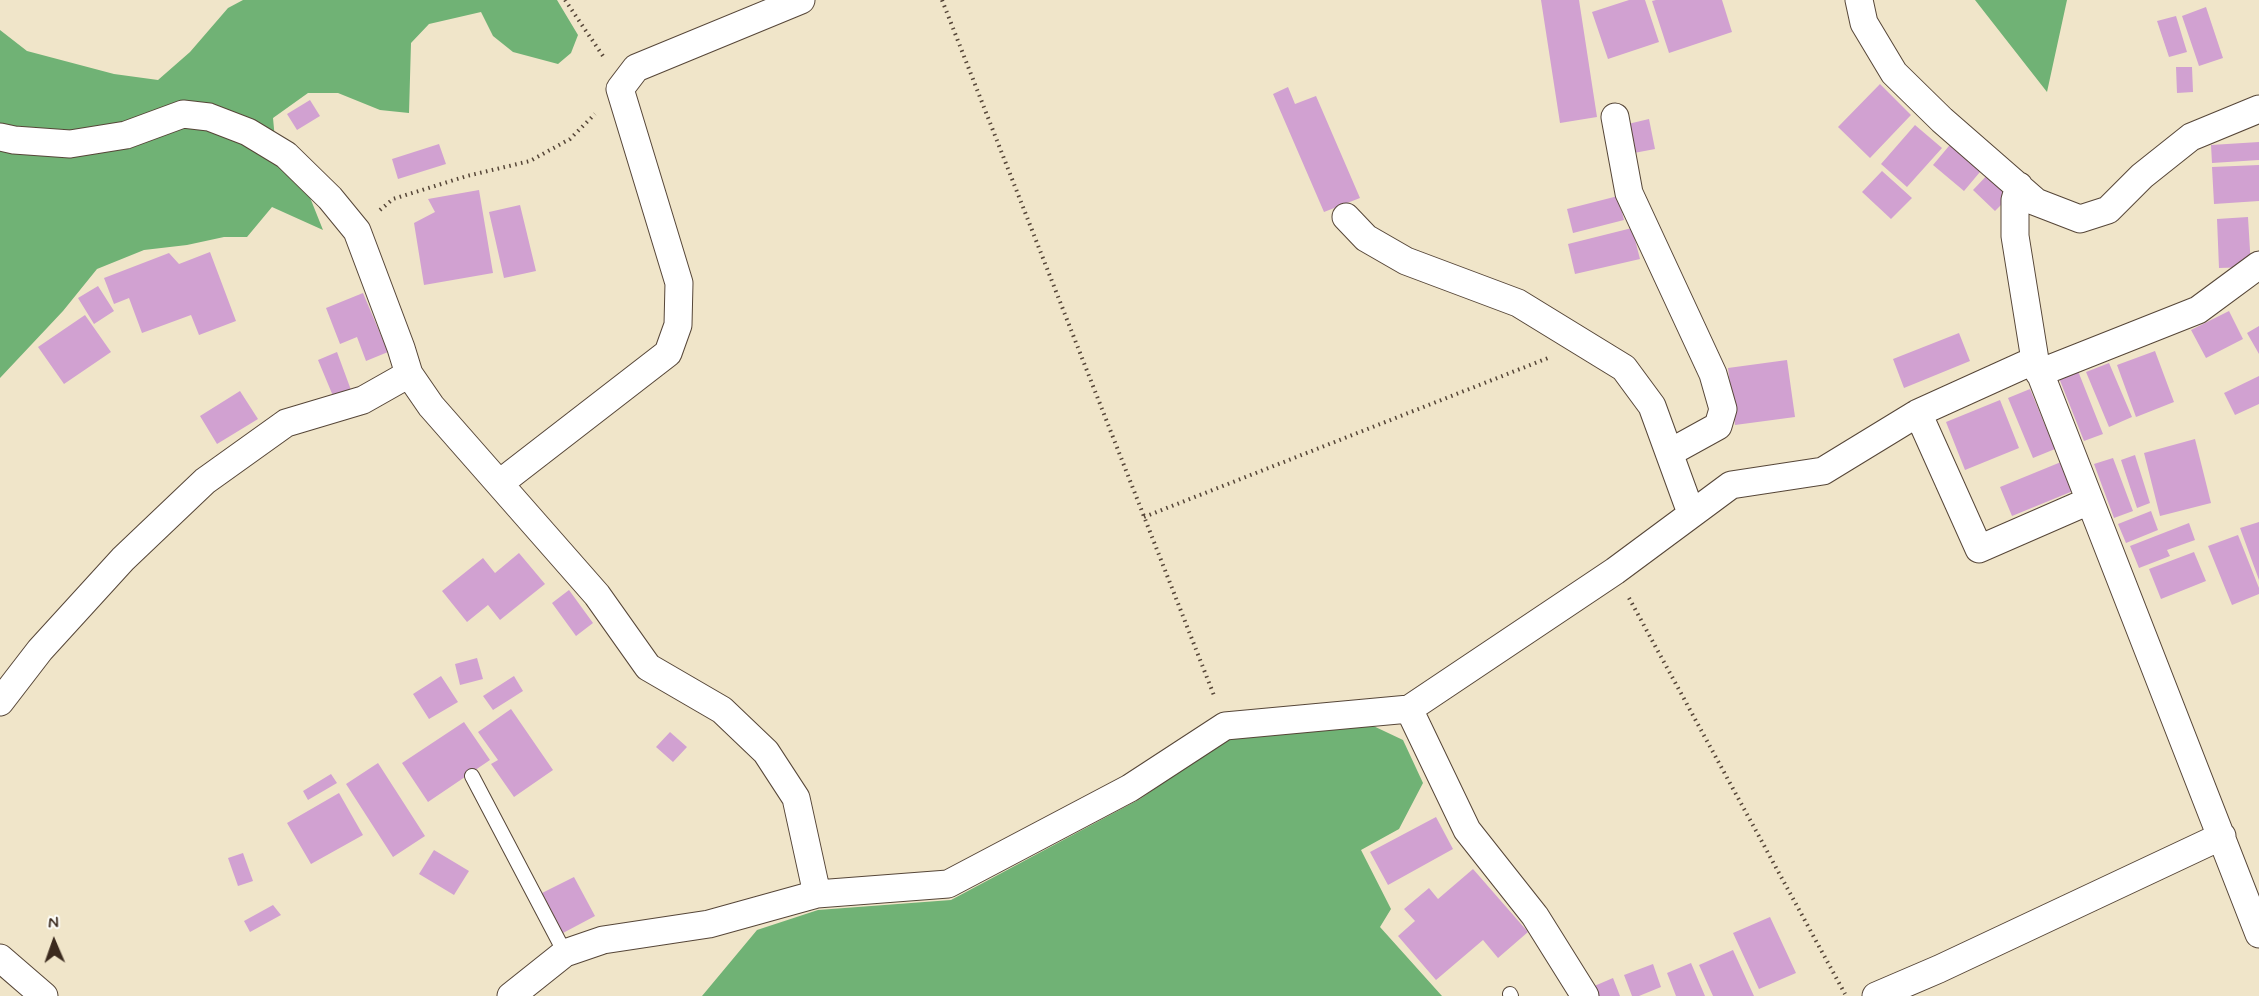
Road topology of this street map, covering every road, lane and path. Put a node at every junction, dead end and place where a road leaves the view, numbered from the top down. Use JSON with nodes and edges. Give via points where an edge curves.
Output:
{"nodes":[{"id":1,"x":565,"y":0,"type":"edge"},
{"id":2,"x":801,"y":0,"type":"edge"},
{"id":3,"x":942,"y":0,"type":"edge"},
{"id":4,"x":1859,"y":0,"type":"edge"},
{"id":5,"x":620,"y":89,"type":"junction"},
{"id":6,"x":2259,"y":109,"type":"edge"},
{"id":7,"x":1615,"y":117,"type":"dead end"},
{"id":8,"x":0,"y":137,"type":"edge"},
{"id":9,"x":2019,"y":186,"type":"junction"},
{"id":10,"x":1346,"y":217,"type":"dead end"},
{"id":11,"x":357,"y":231,"type":"junction"},
{"id":12,"x":2259,"y":265,"type":"edge"},
{"id":13,"x":1586,"y":344,"type":"junction"},
{"id":14,"x":2037,"y":367,"type":"junction"},
{"id":15,"x":409,"y":374,"type":"junction"},
{"id":16,"x":1918,"y":413,"type":"junction"},
{"id":17,"x":1669,"y":453,"type":"junction"},
{"id":18,"x":500,"y":483,"type":"junction"},
{"id":19,"x":2089,"y":501,"type":"junction"},
{"id":20,"x":1691,"y":513,"type":"junction"},
{"id":21,"x":1144,"y":517,"type":"junction"},
{"id":22,"x":1615,"y":571,"type":"junction"},
{"id":23,"x":0,"y":702,"type":"edge"},
{"id":24,"x":1410,"y":709,"type":"junction"},
{"id":25,"x":1225,"y":726,"type":"junction"},
{"id":26,"x":472,"y":776,"type":"dead end"},
{"id":27,"x":2222,"y":836,"type":"junction"},
{"id":28,"x":816,"y":894,"type":"junction"},
{"id":29,"x":2259,"y":934,"type":"edge"},
{"id":30,"x":565,"y":953,"type":"junction"},
{"id":31,"x":0,"y":958,"type":"edge"},
{"id":32,"x":44,"y":996,"type":"edge"},
{"id":33,"x":511,"y":996,"type":"edge"},
{"id":34,"x":1585,"y":996,"type":"edge"},
{"id":35,"x":1846,"y":996,"type":"edge"},
{"id":36,"x":1876,"y":996,"type":"edge"}],
"edges":[{"from":1,"to":5,"type":"path","via":[[603,55]]},
{"from":2,"to":5,"type":"street","via":[[636,68]]},
{"from":3,"to":21,"type":"path"},
{"from":4,"to":9,"type":"street","via":[[1864,23],[1894,73]]},
{"from":5,"to":11,"type":"path","via":[[570,139],[530,162],[393,198]]},
{"from":5,"to":18,"type":"street","via":[[679,283],[678,326],[668,353]]},
{"from":6,"to":9,"type":"street","via":[[2191,137],[2108,210],[2080,219],[2036,202]]},
{"from":7,"to":17,"type":"street","via":[[1629,193],[1713,374],[1723,409],[1718,426]]},
{"from":8,"to":11,"type":"street","via":[[70,144],[126,135],[183,114],[209,117],[248,132],[286,155]]},
{"from":9,"to":14,"type":"street","via":[[2015,236]]},
{"from":10,"to":13,"type":"street","via":[[1366,238],[1406,261],[1518,303]]},
{"from":11,"to":15,"type":"street"},
{"from":12,"to":14,"type":"street","via":[[2198,310]]},
{"from":13,"to":17,"type":"street","via":[[1624,368],[1652,406]]},
{"from":13,"to":21,"type":"path"},
{"from":14,"to":16,"type":"street"},
{"from":14,"to":19,"type":"street"},
{"from":15,"to":18,"type":"street"},
{"from":15,"to":23,"type":"street","via":[[363,400],[286,423],[206,481],[116,568],[40,651]]},
{"from":16,"to":19,"type":"street","via":[[1980,549]]},
{"from":16,"to":20,"type":"street","via":[[1823,471],[1731,485]]},
{"from":17,"to":20,"type":"street"},
{"from":18,"to":28,"type":"street","via":[[597,595],[648,667],[722,710],[766,752],[796,798]]},
{"from":19,"to":27,"type":"street"},
{"from":20,"to":22,"type":"street"},
{"from":21,"to":25,"type":"path"},
{"from":22,"to":24,"type":"street"},
{"from":22,"to":35,"type":"path"},
{"from":24,"to":25,"type":"street"},
{"from":24,"to":34,"type":"street","via":[[1467,830],[1536,916]]},
{"from":25,"to":28,"type":"street","via":[[1130,788],[948,884]]},
{"from":26,"to":30,"type":"lane"},
{"from":27,"to":29,"type":"street"},
{"from":27,"to":36,"type":"street"},
{"from":28,"to":30,"type":"street","via":[[709,924],[603,940]]},
{"from":30,"to":33,"type":"street"},
{"from":31,"to":32,"type":"street"}]}
